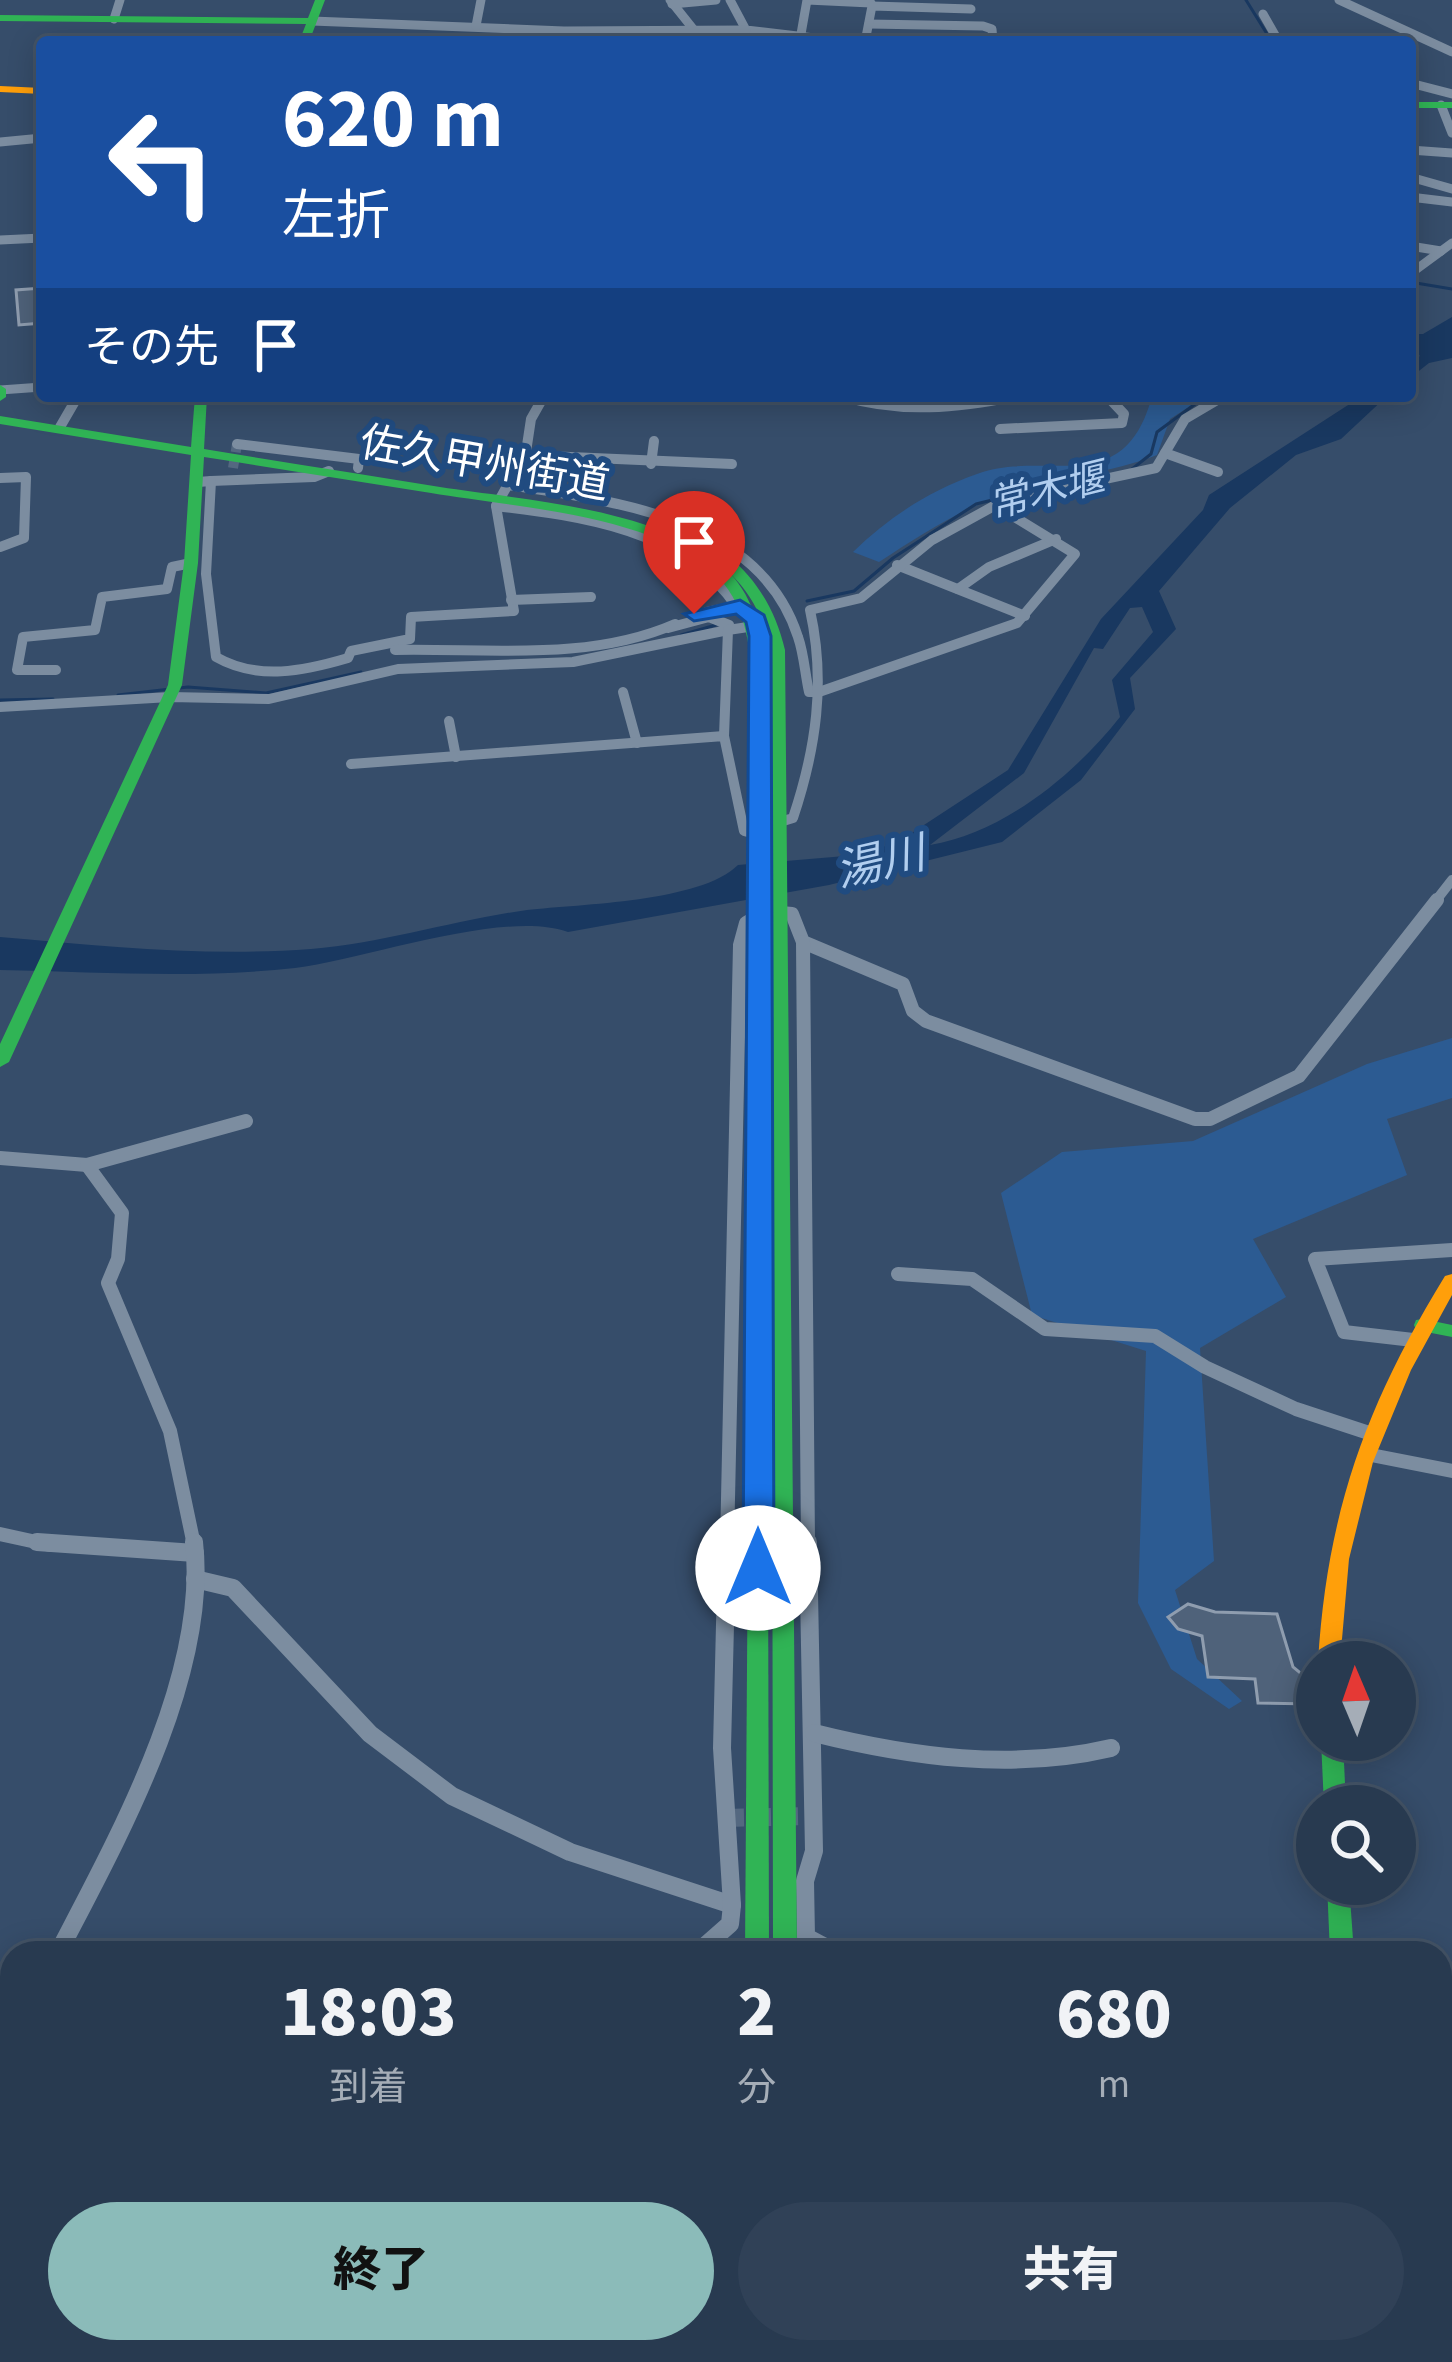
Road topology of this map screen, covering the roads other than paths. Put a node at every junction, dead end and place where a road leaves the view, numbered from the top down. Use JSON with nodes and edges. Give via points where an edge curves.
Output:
{"nodes":[{"id":1,"x":320,"y":0,"type":"edge"},
{"id":2,"x":482,"y":0,"type":"edge"},
{"id":3,"x":716,"y":0,"type":"edge"},
{"id":4,"x":730,"y":0,"type":"edge"},
{"id":5,"x":806,"y":0,"type":"edge"},
{"id":6,"x":1339,"y":0,"type":"edge"},
{"id":7,"x":671,"y":2,"type":"edge"},
{"id":8,"x":871,"y":3,"type":"edge"},
{"id":9,"x":971,"y":4,"type":"edge"},
{"id":10,"x":117,"y":10,"type":"edge"},
{"id":11,"x":1263,"y":14,"type":"dead end"},
{"id":12,"x":0,"y":18,"type":"edge"},
{"id":13,"x":312,"y":21,"type":"junction"},
{"id":14,"x":869,"y":24,"type":"junction"},
{"id":15,"x":476,"y":26,"type":"junction"},
{"id":16,"x":974,"y":26,"type":"junction"},
{"id":17,"x":694,"y":30,"type":"junction"},
{"id":18,"x":746,"y":30,"type":"junction"},
{"id":19,"x":802,"y":34,"type":"junction"},
{"id":20,"x":306,"y":36,"type":"edge"},
{"id":21,"x":686,"y":36,"type":"edge"},
{"id":22,"x":718,"y":36,"type":"edge"},
{"id":23,"x":814,"y":36,"type":"edge"},
{"id":24,"x":866,"y":36,"type":"edge"},
{"id":25,"x":993,"y":36,"type":"edge"},
{"id":26,"x":1276,"y":36,"type":"edge"},
{"id":27,"x":1452,"y":52,"type":"edge"},
{"id":28,"x":1416,"y":88,"type":"edge"},
{"id":29,"x":0,"y":89,"type":"edge"},
{"id":30,"x":36,"y":91,"type":"edge"},
{"id":31,"x":1416,"y":106,"type":"edge"},
{"id":32,"x":1450,"y":114,"type":"edge"},
{"id":33,"x":36,"y":138,"type":"edge"},
{"id":34,"x":0,"y":142,"type":"edge"},
{"id":35,"x":1416,"y":150,"type":"edge"},
{"id":36,"x":1452,"y":153,"type":"edge"},
{"id":37,"x":1452,"y":178,"type":"edge"},
{"id":38,"x":1416,"y":179,"type":"edge"},
{"id":39,"x":1446,"y":187,"type":"edge"},
{"id":40,"x":1416,"y":198,"type":"edge"},
{"id":41,"x":1452,"y":202,"type":"edge"},
{"id":42,"x":36,"y":238,"type":"edge"},
{"id":43,"x":0,"y":240,"type":"edge"},
{"id":44,"x":1452,"y":243,"type":"edge"},
{"id":45,"x":1416,"y":247,"type":"edge"},
{"id":46,"x":1441,"y":251,"type":"junction"},
{"id":47,"x":1416,"y":270,"type":"edge"},
{"id":48,"x":36,"y":388,"type":"edge"},
{"id":49,"x":0,"y":392,"type":"edge"},
{"id":50,"x":74,"y":402,"type":"edge"},
{"id":51,"x":201,"y":402,"type":"edge"},
{"id":52,"x":540,"y":402,"type":"edge"},
{"id":53,"x":872,"y":402,"type":"edge"},
{"id":54,"x":986,"y":402,"type":"edge"},
{"id":55,"x":1113,"y":402,"type":"edge"},
{"id":56,"x":1214,"y":402,"type":"edge"},
{"id":57,"x":0,"y":420,"type":"edge"},
{"id":58,"x":60,"y":428,"type":"junction"},
{"id":59,"x":1000,"y":429,"type":"dead end"},
{"id":60,"x":654,"y":441,"type":"dead end"},
{"id":61,"x":237,"y":444,"type":"dead end"},
{"id":62,"x":201,"y":449,"type":"junction"},
{"id":63,"x":1166,"y":453,"type":"junction"},
{"id":64,"x":524,"y":455,"type":"junction"},
{"id":65,"x":652,"y":464,"type":"junction"},
{"id":66,"x":732,"y":464,"type":"dead end"},
{"id":67,"x":358,"y":468,"type":"junction"},
{"id":68,"x":329,"y":471,"type":"junction"},
{"id":69,"x":1218,"y":472,"type":"dead end"},
{"id":70,"x":0,"y":478,"type":"edge"},
{"id":71,"x":205,"y":482,"type":"junction"},
{"id":72,"x":501,"y":495,"type":"junction"},
{"id":73,"x":994,"y":505,"type":"junction"},
{"id":74,"x":1056,"y":539,"type":"junction"},
{"id":75,"x":0,"y":547,"type":"edge"},
{"id":76,"x":191,"y":563,"type":"junction"},
{"id":77,"x":897,"y":566,"type":"junction"},
{"id":78,"x":958,"y":589,"type":"junction"},
{"id":79,"x":592,"y":597,"type":"dead end"},
{"id":80,"x":511,"y":600,"type":"junction"},
{"id":81,"x":736,"y":606,"type":"junction"},
{"id":82,"x":811,"y":610,"type":"junction"},
{"id":83,"x":769,"y":616,"type":"junction"},
{"id":84,"x":1025,"y":616,"type":"junction"},
{"id":85,"x":668,"y":628,"type":"junction"},
{"id":86,"x":728,"y":630,"type":"junction"},
{"id":87,"x":348,"y":658,"type":"junction"},
{"id":88,"x":56,"y":670,"type":"dead end"},
{"id":89,"x":172,"y":692,"type":"junction"},
{"id":90,"x":623,"y":692,"type":"dead end"},
{"id":91,"x":819,"y":692,"type":"junction"},
{"id":92,"x":0,"y":706,"type":"edge"},
{"id":93,"x":449,"y":721,"type":"dead end"},
{"id":94,"x":724,"y":736,"type":"junction"},
{"id":95,"x":638,"y":743,"type":"junction"},
{"id":96,"x":456,"y":757,"type":"junction"},
{"id":97,"x":351,"y":764,"type":"dead end"},
{"id":98,"x":780,"y":829,"type":"junction"},
{"id":99,"x":760,"y":837,"type":"junction"},
{"id":100,"x":1452,"y":880,"type":"edge"},
{"id":101,"x":781,"y":907,"type":"junction"},
{"id":102,"x":758,"y":912,"type":"junction"},
{"id":103,"x":803,"y":942,"type":"junction"},
{"id":104,"x":0,"y":1062,"type":"edge"},
{"id":105,"x":246,"y":1120,"type":"dead end"},
{"id":106,"x":0,"y":1158,"type":"edge"},
{"id":107,"x":87,"y":1165,"type":"junction"},
{"id":108,"x":1452,"y":1250,"type":"edge"},
{"id":109,"x":898,"y":1274,"type":"dead end"},
{"id":110,"x":1452,"y":1280,"type":"edge"},
{"id":111,"x":1452,"y":1331,"type":"edge"},
{"id":112,"x":1418,"y":1332,"type":"junction"},
{"id":113,"x":1369,"y":1444,"type":"junction"},
{"id":114,"x":1452,"y":1472,"type":"edge"},
{"id":115,"x":0,"y":1534,"type":"edge"},
{"id":116,"x":195,"y":1553,"type":"junction"},
{"id":117,"x":195,"y":1579,"type":"junction"},
{"id":118,"x":1329,"y":1641,"type":"edge"},
{"id":119,"x":814,"y":1733,"type":"junction"},
{"id":120,"x":1112,"y":1748,"type":"dead end"},
{"id":121,"x":732,"y":1905,"type":"junction"},
{"id":122,"x":1340,"y":1905,"type":"edge"},
{"id":123,"x":64,"y":1941,"type":"edge"},
{"id":124,"x":711,"y":1941,"type":"edge"},
{"id":125,"x":757,"y":1941,"type":"edge"},
{"id":126,"x":785,"y":1941,"type":"edge"},
{"id":127,"x":814,"y":1941,"type":"edge"},
{"id":128,"x":1341,"y":1941,"type":"edge"}],
"edges":[{"from":1,"to":13,"type":"main road"},
{"from":2,"to":15,"type":"street"},
{"from":3,"to":7,"type":"street"},
{"from":4,"to":18,"type":"street"},
{"from":5,"to":8,"type":"street"},
{"from":5,"to":19,"type":"street"},
{"from":6,"to":27,"type":"street"},
{"from":7,"to":17,"type":"street"},
{"from":8,"to":9,"type":"street"},
{"from":8,"to":14,"type":"street"},
{"from":9,"to":16,"type":"street"},
{"from":10,"to":12,"type":"main road"},
{"from":10,"to":13,"type":"main road"},
{"from":11,"to":26,"type":"street"},
{"from":13,"to":15,"type":"street"},
{"from":13,"to":20,"type":"main road"},
{"from":14,"to":16,"type":"street"},
{"from":14,"to":24,"type":"street"},
{"from":15,"to":17,"type":"street"},
{"from":16,"to":25,"type":"street"},
{"from":17,"to":18,"type":"street"},
{"from":17,"to":21,"type":"street"},
{"from":17,"to":22,"type":"street"},
{"from":18,"to":19,"type":"street"},
{"from":19,"to":23,"type":"street"},
{"from":28,"to":32,"type":"street"},
{"from":29,"to":30,"type":"main road"},
{"from":31,"to":32,"type":"main road"},
{"from":33,"to":34,"type":"street"},
{"from":35,"to":36,"type":"street"},
{"from":37,"to":39,"type":"street"},
{"from":38,"to":39,"type":"street"},
{"from":40,"to":41,"type":"street"},
{"from":42,"to":43,"type":"street"},
{"from":44,"to":46,"type":"street"},
{"from":45,"to":46,"type":"street"},
{"from":46,"to":47,"type":"street"},
{"from":48,"to":49,"type":"street"},
{"from":50,"to":58,"type":"street"},
{"from":51,"to":62,"type":"main road"},
{"from":52,"to":64,"type":"street"},
{"from":53,"to":54,"type":"street"},
{"from":55,"to":59,"type":"street","via":[[1122,423]]},
{"from":56,"to":63,"type":"street","via":[[1185,419]]},
{"from":57,"to":58,"type":"main road"},
{"from":58,"to":62,"type":"main road"},
{"from":60,"to":65,"type":"street"},
{"from":61,"to":67,"type":"street","via":[[359,459]]},
{"from":62,"to":67,"type":"main road","name":"佐久甲州街道"},
{"from":62,"to":68,"type":"main road","name":"佐久甲州街道"},
{"from":62,"to":71,"type":"main road"},
{"from":63,"to":69,"type":"street"},
{"from":63,"to":73,"type":"street","via":[[1149,470]]},
{"from":64,"to":65,"type":"street"},
{"from":64,"to":72,"type":"street"},
{"from":65,"to":66,"type":"street"},
{"from":67,"to":72,"type":"main road","name":"佐久甲州街道"},
{"from":68,"to":71,"type":"street"},
{"from":68,"to":72,"type":"main road","name":"佐久甲州街道"},
{"from":70,"to":75,"type":"street","via":[[26,477],[24,538]]},
{"from":71,"to":76,"type":"main road"},
{"from":71,"to":87,"type":"street","via":[[215,657],[274,672]]},
{"from":72,"to":80,"type":"street"},
{"from":72,"to":81,"type":"street","via":[[664,546],[706,571]]},
{"from":72,"to":83,"type":"main road","name":"佐久甲州街道","via":[[608,508],[676,530],[742,570]]},
{"from":73,"to":74,"type":"street"},
{"from":73,"to":77,"type":"street"},
{"from":74,"to":78,"type":"street"},
{"from":74,"to":84,"type":"street","via":[[1076,558]]},
{"from":76,"to":88,"type":"street","via":[[172,568],[167,589],[102,597],[95,630],[23,637],[17,670]]},
{"from":76,"to":89,"type":"main road"},
{"from":77,"to":78,"type":"street"},
{"from":77,"to":82,"type":"street","via":[[861,598]]},
{"from":78,"to":84,"type":"street"},
{"from":79,"to":80,"type":"street"},
{"from":80,"to":87,"type":"street","via":[[514,611],[411,617],[410,639]]},
{"from":81,"to":83,"type":"street"},
{"from":81,"to":85,"type":"street"},
{"from":82,"to":83,"type":"street"},
{"from":82,"to":91,"type":"street"},
{"from":83,"to":86,"type":"street"},
{"from":83,"to":91,"type":"street","via":[[796,636],[809,692]]},
{"from":83,"to":98,"type":"main road","via":[[778,650]]},
{"from":83,"to":99,"type":"main road"},
{"from":84,"to":91,"type":"street"},
{"from":85,"to":86,"type":"street","via":[[710,617],[726,620]]},
{"from":85,"to":87,"type":"street","via":[[599,644]]},
{"from":86,"to":89,"type":"street","via":[[573,662],[408,668],[269,699]]},
{"from":86,"to":94,"type":"street"},
{"from":89,"to":92,"type":"street"},
{"from":89,"to":104,"type":"main road"},
{"from":90,"to":95,"type":"street"},
{"from":91,"to":98,"type":"street","via":[[803,789]]},
{"from":93,"to":96,"type":"street"},
{"from":94,"to":95,"type":"street"},
{"from":94,"to":99,"type":"street","via":[[743,831]]},
{"from":95,"to":96,"type":"street"},
{"from":96,"to":97,"type":"street"},
{"from":98,"to":101,"type":"main road"},
{"from":99,"to":102,"type":"main road"},
{"from":100,"to":103,"type":"street","via":[[1299,1076],[1210,1119],[926,1022],[894,978]]},
{"from":101,"to":103,"type":"street","via":[[793,914]]},
{"from":101,"to":126,"type":"main road"},
{"from":102,"to":121,"type":"street","via":[[740,945],[722,1748]]},
{"from":102,"to":125,"type":"main road"},
{"from":103,"to":119,"type":"street"},
{"from":105,"to":107,"type":"street"},
{"from":106,"to":107,"type":"street"},
{"from":107,"to":116,"type":"street","via":[[122,1213],[108,1283],[161,1403]]},
{"from":108,"to":112,"type":"street","via":[[1315,1259],[1344,1332]]},
{"from":109,"to":113,"type":"street","via":[[972,1279],[1045,1329],[1155,1336]]},
{"from":110,"to":112,"type":"main road"},
{"from":111,"to":112,"type":"main road"},
{"from":112,"to":113,"type":"main road"},
{"from":113,"to":114,"type":"street"},
{"from":113,"to":118,"type":"main road","via":[[1329,1604]]},
{"from":115,"to":116,"type":"street","via":[[58,1547]]},
{"from":116,"to":117,"type":"street"},
{"from":117,"to":121,"type":"street","via":[[233,1588],[396,1756],[453,1798],[654,1884]]},
{"from":117,"to":123,"type":"street","via":[[183,1659],[140,1777]]},
{"from":119,"to":120,"type":"street","via":[[921,1757],[1073,1756]]},
{"from":119,"to":127,"type":"street","via":[[814,1851],[806,1881],[806,1937]]},
{"from":121,"to":124,"type":"street","via":[[730,1924]]},
{"from":122,"to":128,"type":"main road"}]}
